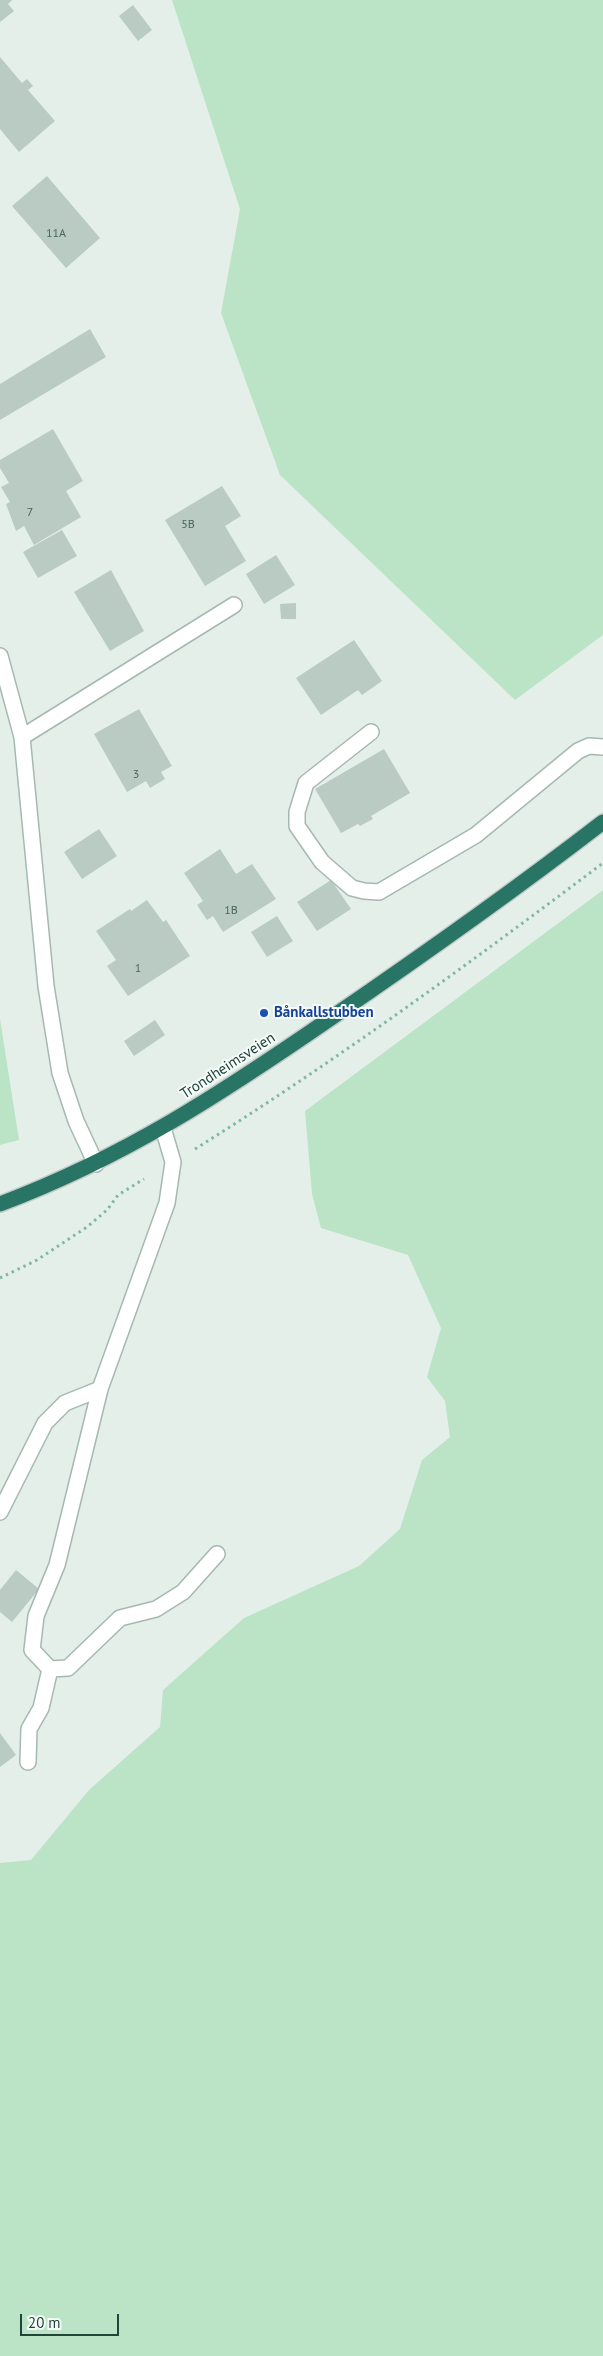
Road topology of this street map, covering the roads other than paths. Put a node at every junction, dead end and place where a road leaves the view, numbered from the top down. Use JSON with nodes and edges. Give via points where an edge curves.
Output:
{"nodes":[{"id":1,"x":234,"y":605,"type":"dead end"},
{"id":2,"x":0,"y":656,"type":"edge"},
{"id":3,"x":371,"y":732,"type":"dead end"},
{"id":4,"x":22,"y":737,"type":"junction"},
{"id":5,"x":603,"y":747,"type":"edge"},
{"id":6,"x":603,"y":822,"type":"edge"},
{"id":7,"x":163,"y":1128,"type":"junction"},
{"id":8,"x":96,"y":1164,"type":"junction"},
{"id":9,"x":0,"y":1204,"type":"edge"},
{"id":10,"x":100,"y":1389,"type":"junction"},
{"id":11,"x":0,"y":1512,"type":"edge"},
{"id":12,"x":217,"y":1554,"type":"dead end"},
{"id":13,"x":50,"y":1669,"type":"junction"},
{"id":14,"x":28,"y":1762,"type":"dead end"}],
"edges":[{"from":1,"to":4,"type":"street"},
{"from":2,"to":4,"type":"street"},
{"from":3,"to":5,"type":"street","via":[[306,783],[297,812],[297,826],[322,862],[352,888],[379,892],[476,835],[578,751],[589,746]]},
{"from":4,"to":8,"type":"street","via":[[46,986],[54,1037],[68,1099]]},
{"from":6,"to":7,"type":"highway","name":"Trondheimsveien","via":[[418,959]]},
{"from":7,"to":8,"type":"highway","name":"Trondheimsveien"},
{"from":7,"to":10,"type":"street","via":[[173,1162],[167,1203]]},
{"from":8,"to":9,"type":"highway","name":"Trondheimsveien"},
{"from":10,"to":11,"type":"street","via":[[65,1403],[45,1424]]},
{"from":10,"to":13,"type":"street","via":[[57,1565],[36,1616],[32,1650]]},
{"from":12,"to":13,"type":"street","via":[[183,1592],[156,1609],[120,1618],[68,1668]]},
{"from":13,"to":14,"type":"street","via":[[41,1708],[30,1729]]}]}
